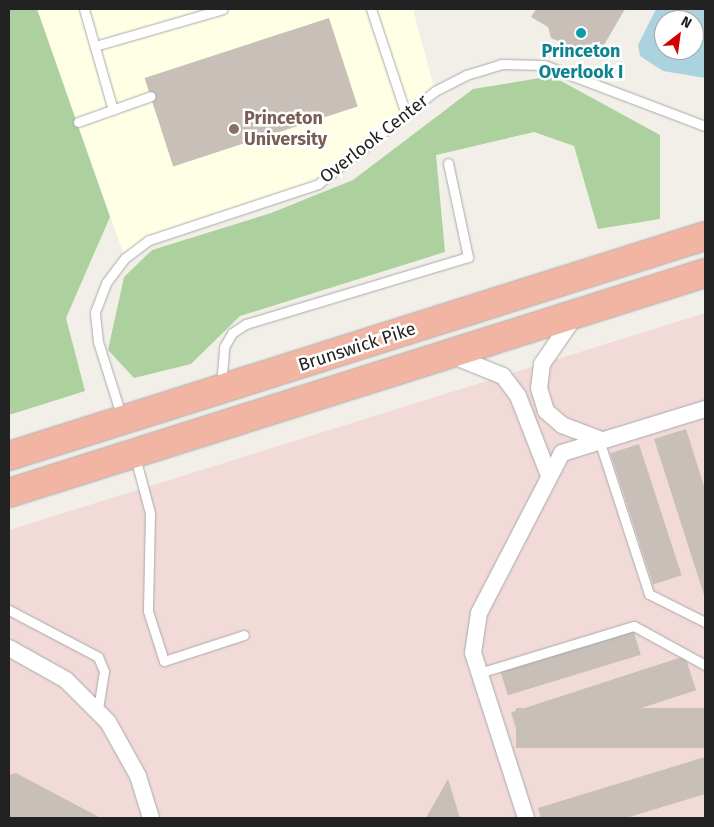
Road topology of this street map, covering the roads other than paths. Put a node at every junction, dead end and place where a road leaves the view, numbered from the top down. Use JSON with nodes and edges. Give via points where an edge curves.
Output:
{"nodes":[{"id":1,"x":84,"y":9,"type":"edge"},
{"id":2,"x":223,"y":9,"type":"edge"},
{"id":3,"x":371,"y":9,"type":"edge"},
{"id":4,"x":95,"y":46,"type":"junction"},
{"id":5,"x":151,"y":96,"type":"dead end"},
{"id":6,"x":113,"y":110,"type":"junction"},
{"id":7,"x":406,"y":114,"type":"junction"},
{"id":8,"x":78,"y":122,"type":"dead end"},
{"id":9,"x":705,"y":126,"type":"edge"},
{"id":10,"x":448,"y":164,"type":"dead end"},
{"id":11,"x":705,"y":236,"type":"edge"},
{"id":12,"x":705,"y":273,"type":"edge"},
{"id":13,"x":578,"y":312,"type":"junction"},
{"id":14,"x":449,"y":354,"type":"junction"},
{"id":15,"x":221,"y":390,"type":"junction"},
{"id":16,"x":705,"y":409,"type":"edge"},
{"id":17,"x":123,"y":421,"type":"junction"},
{"id":18,"x":599,"y":439,"type":"junction"},
{"id":19,"x":134,"y":454,"type":"junction"},
{"id":20,"x":9,"y":456,"type":"edge"},
{"id":21,"x":548,"y":473,"type":"junction"},
{"id":22,"x":9,"y":493,"type":"edge"},
{"id":23,"x":9,"y":610,"type":"edge"},
{"id":24,"x":705,"y":622,"type":"edge"},
{"id":25,"x":244,"y":635,"type":"dead end"},
{"id":26,"x":9,"y":648,"type":"edge"},
{"id":27,"x":705,"y":665,"type":"edge"},
{"id":28,"x":479,"y":672,"type":"junction"},
{"id":29,"x":98,"y":710,"type":"junction"},
{"id":30,"x":151,"y":818,"type":"edge"},
{"id":31,"x":526,"y":818,"type":"edge"}],
"edges":[{"from":1,"to":4,"type":"lane"},
{"from":2,"to":4,"type":"lane"},
{"from":3,"to":7,"type":"lane"},
{"from":4,"to":6,"type":"lane"},
{"from":5,"to":6,"type":"lane"},
{"from":6,"to":8,"type":"lane"},
{"from":7,"to":9,"type":"lane","name":"Overlook Center","via":[[466,74],[521,63],[561,70]]},
{"from":7,"to":17,"type":"lane","name":"Overlook Center","via":[[318,184],[149,240],[115,269],[95,312],[98,342]]},
{"from":10,"to":15,"type":"lane","via":[[468,257],[246,324],[232,333],[224,347]]},
{"from":11,"to":15,"type":"highway","name":"Brunswick Pike"},
{"from":12,"to":13,"type":"highway","name":"Brunswick Pike"},
{"from":13,"to":14,"type":"highway","name":"Brunswick Pike"},
{"from":13,"to":18,"type":"street","via":[[554,341],[542,364],[539,388],[546,411],[562,425]]},
{"from":14,"to":19,"type":"highway","name":"Brunswick Pike"},
{"from":14,"to":21,"type":"street","via":[[503,376],[518,396]]},
{"from":15,"to":17,"type":"highway","name":"Brunswick Pike"},
{"from":16,"to":18,"type":"street"},
{"from":17,"to":20,"type":"highway","name":"Brunswick Pike"},
{"from":18,"to":21,"type":"street","via":[[562,453]]},
{"from":18,"to":24,"type":"lane","via":[[649,594]]},
{"from":19,"to":22,"type":"highway","name":"Brunswick Pike"},
{"from":19,"to":25,"type":"lane","via":[[150,513],[148,611],[164,661]]},
{"from":21,"to":28,"type":"street","via":[[479,613],[473,637]]},
{"from":23,"to":29,"type":"lane","via":[[98,657],[104,671]]},
{"from":26,"to":29,"type":"street","via":[[66,680]]},
{"from":27,"to":28,"type":"lane","via":[[634,626]]},
{"from":28,"to":31,"type":"street"},
{"from":29,"to":30,"type":"street","via":[[125,748]]}]}
